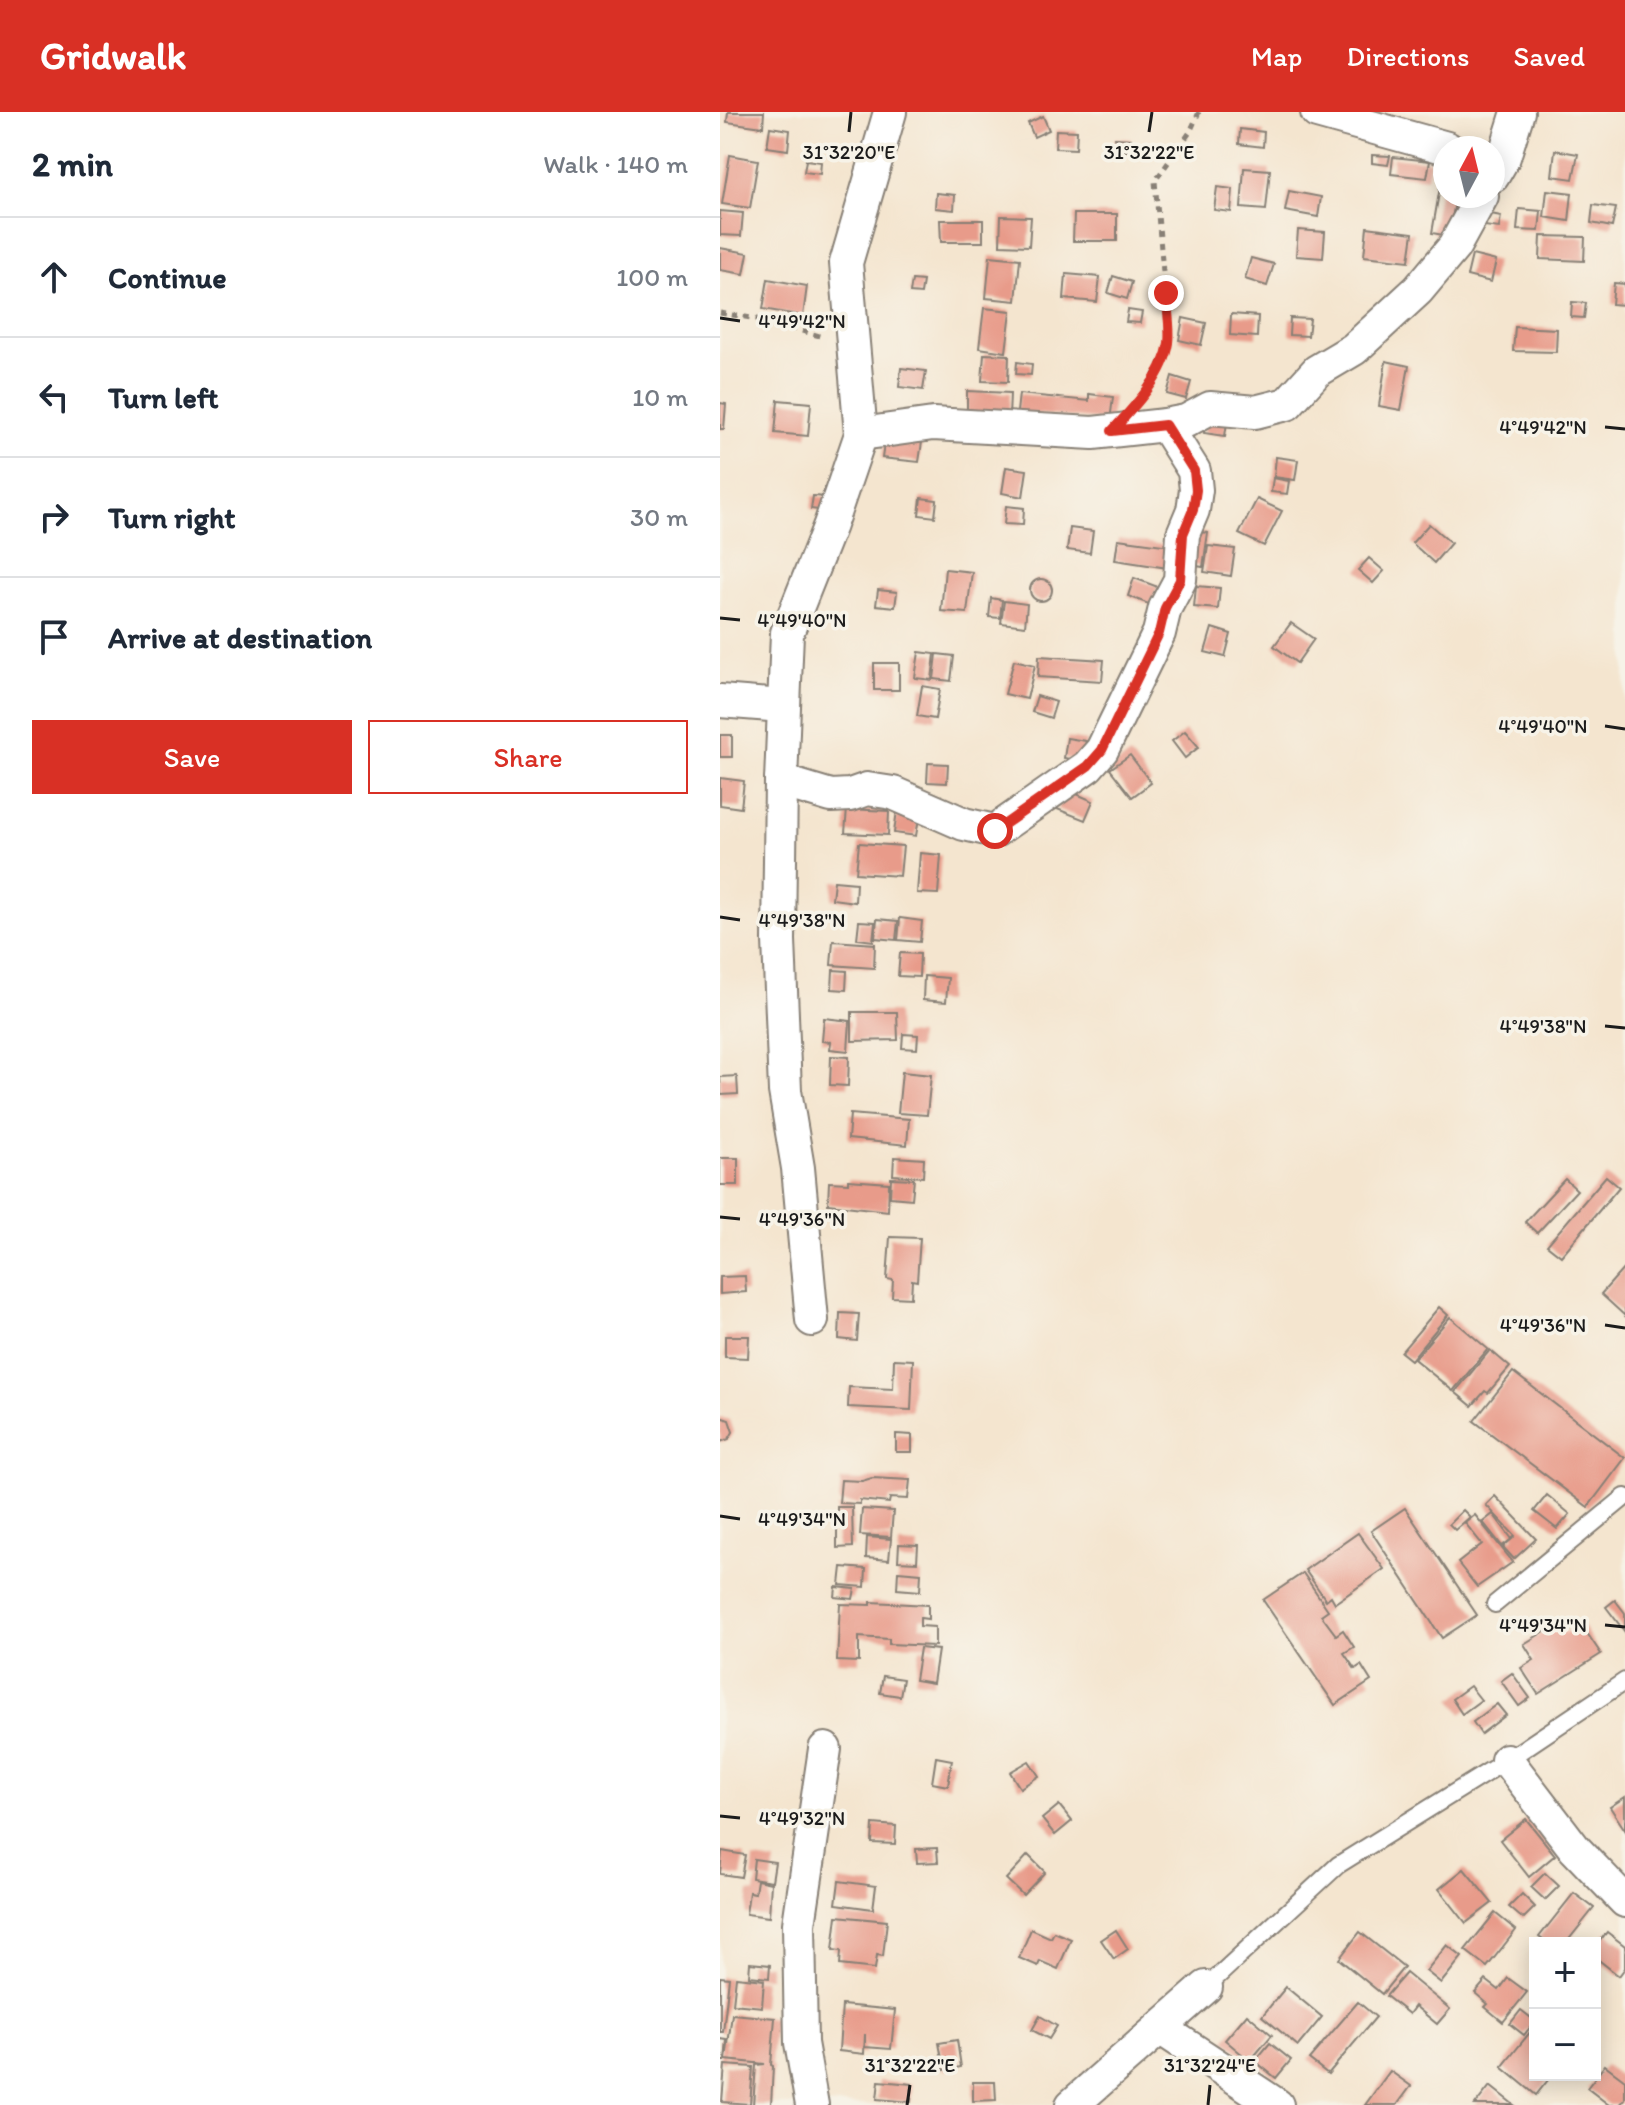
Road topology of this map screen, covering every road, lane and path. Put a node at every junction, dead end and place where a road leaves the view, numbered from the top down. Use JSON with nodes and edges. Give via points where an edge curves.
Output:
{"nodes":[{"id":1,"x":890,"y":112,"type":"edge"},
{"id":2,"x":1199,"y":112,"type":"edge"},
{"id":3,"x":1317,"y":112,"type":"edge"},
{"id":4,"x":1528,"y":113,"type":"edge"},
{"id":5,"x":1433,"y":144,"type":"edge"},
{"id":6,"x":1505,"y":150,"type":"edge"},
{"id":7,"x":1475,"y":208,"type":"edge"},
{"id":8,"x":720,"y":313,"type":"edge"},
{"id":9,"x":852,"y":345,"type":"junction"},
{"id":10,"x":1165,"y":425,"type":"junction"},
{"id":11,"x":1112,"y":431,"type":"junction"},
{"id":12,"x":861,"y":434,"type":"junction"},
{"id":13,"x":720,"y":701,"type":"edge"},
{"id":14,"x":783,"y":706,"type":"junction"},
{"id":15,"x":781,"y":781,"type":"junction"},
{"id":16,"x":812,"y":1320,"type":"dead end"},
{"id":17,"x":1625,"y":1497,"type":"edge"},
{"id":18,"x":1495,"y":1604,"type":"dead end"},
{"id":19,"x":1625,"y":1681,"type":"edge"},
{"id":20,"x":825,"y":1749,"type":"dead end"},
{"id":21,"x":1507,"y":1760,"type":"junction"},
{"id":22,"x":1625,"y":1901,"type":"edge"},
{"id":23,"x":1206,"y":1987,"type":"joint"},
{"id":24,"x":1160,"y":2028,"type":"junction"},
{"id":25,"x":812,"y":2105,"type":"edge"},
{"id":26,"x":1072,"y":2105,"type":"edge"},
{"id":27,"x":1277,"y":2105,"type":"edge"}],
"edges":[{"from":1,"to":9,"type":"street","via":[[846,263]]},
{"from":2,"to":11,"type":"path","via":[[1155,181],[1167,352],[1141,398]]},
{"from":3,"to":5,"type":"street"},
{"from":4,"to":6,"type":"street"},
{"from":7,"to":10,"type":"street","via":[[1454,247],[1418,290],[1354,349],[1317,371],[1287,404],[1255,412],[1210,408]]},
{"from":8,"to":9,"type":"path"},
{"from":9,"to":12,"type":"street"},
{"from":10,"to":11,"type":"street"},
{"from":10,"to":15,"type":"street","via":[[1194,471],[1196,490],[1183,534],[1180,580],[1102,750],[1088,766],[995,831],[964,824],[893,793],[867,789],[831,796]]},
{"from":11,"to":12,"type":"street","via":[[933,424]]},
{"from":12,"to":14,"type":"street","via":[[787,633]]},
{"from":13,"to":14,"type":"street"},
{"from":14,"to":15,"type":"street"},
{"from":15,"to":16,"type":"street","via":[[779,940],[785,1091]]},
{"from":17,"to":18,"type":"lane"},
{"from":19,"to":21,"type":"lane"},
{"from":20,"to":25,"type":"street","via":[[799,1924],[801,2043]]},
{"from":21,"to":22,"type":"street","via":[[1575,1849]]},
{"from":21,"to":23,"type":"lane","via":[[1338,1865]]},
{"from":23,"to":24,"type":"street"},
{"from":24,"to":26,"type":"street"},
{"from":24,"to":27,"type":"street"}]}
